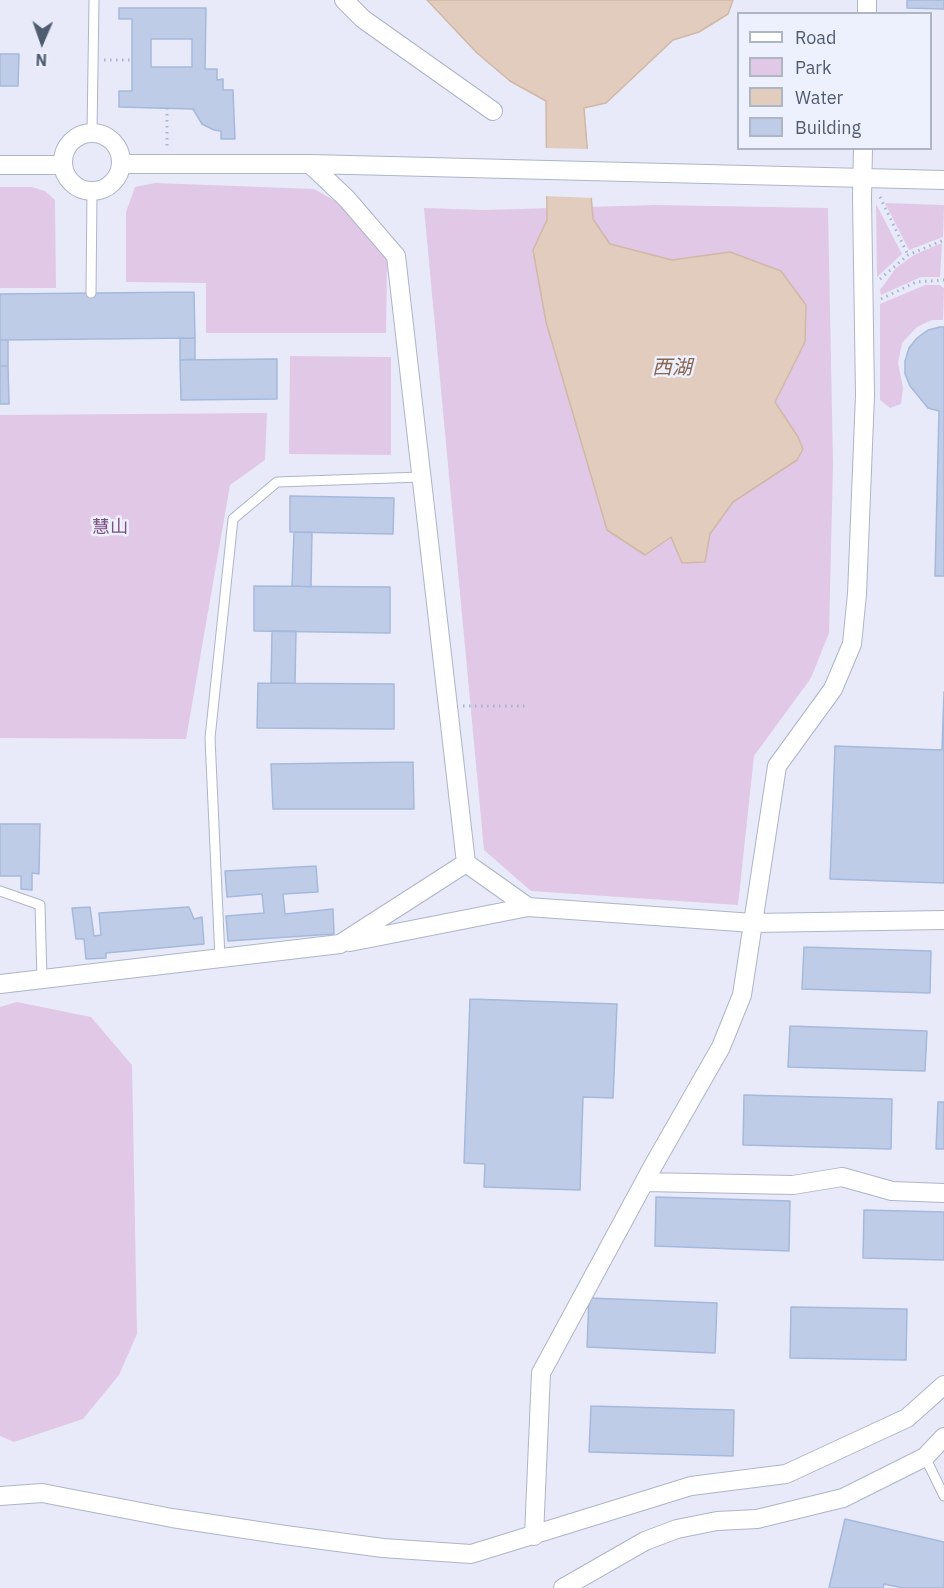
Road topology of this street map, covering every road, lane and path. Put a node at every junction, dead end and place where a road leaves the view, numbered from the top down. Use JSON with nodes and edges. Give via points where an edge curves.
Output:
{"nodes":[{"id":1,"x":94,"y":0,"type":"edge"},
{"id":2,"x":344,"y":0,"type":"edge"},
{"id":3,"x":93,"y":60,"type":"junction"},
{"id":4,"x":132,"y":60,"type":"dead end"},
{"id":5,"x":166,"y":108,"type":"dead end"},
{"id":6,"x":493,"y":111,"type":"dead end"},
{"id":7,"x":92,"y":132,"type":"junction"},
{"id":8,"x":863,"y":150,"type":"edge"},
{"id":9,"x":166,"y":163,"type":"junction"},
{"id":10,"x":121,"y":164,"type":"junction"},
{"id":11,"x":310,"y":164,"type":"junction"},
{"id":12,"x":0,"y":165,"type":"edge"},
{"id":13,"x":62,"y":165,"type":"junction"},
{"id":14,"x":862,"y":179,"type":"junction"},
{"id":15,"x":944,"y":180,"type":"edge"},
{"id":16,"x":92,"y":192,"type":"junction"},
{"id":17,"x":879,"y":197,"type":"dead end"},
{"id":18,"x":944,"y":240,"type":"edge"},
{"id":19,"x":908,"y":255,"type":"junction"},
{"id":20,"x":944,"y":280,"type":"edge"},
{"id":21,"x":874,"y":286,"type":"dead end"},
{"id":22,"x":91,"y":293,"type":"dead end"},
{"id":23,"x":879,"y":300,"type":"dead end"},
{"id":24,"x":421,"y":477,"type":"junction"},
{"id":25,"x":461,"y":706,"type":"dead end"},
{"id":26,"x":525,"y":706,"type":"dead end"},
{"id":27,"x":466,"y":863,"type":"junction"},
{"id":28,"x":0,"y":891,"type":"edge"},
{"id":29,"x":528,"y":907,"type":"junction"},
{"id":30,"x":944,"y":920,"type":"edge"},
{"id":31,"x":753,"y":923,"type":"junction"},
{"id":32,"x":340,"y":944,"type":"junction"},
{"id":33,"x":220,"y":958,"type":"junction"},
{"id":34,"x":42,"y":979,"type":"junction"},
{"id":35,"x":0,"y":984,"type":"edge"},
{"id":36,"x":645,"y":1182,"type":"junction"},
{"id":37,"x":944,"y":1193,"type":"edge"},
{"id":38,"x":944,"y":1385,"type":"edge"},
{"id":39,"x":944,"y":1437,"type":"edge"},
{"id":40,"x":925,"y":1457,"type":"junction"},
{"id":41,"x":0,"y":1496,"type":"edge"},
{"id":42,"x":944,"y":1496,"type":"edge"},
{"id":43,"x":534,"y":1536,"type":"junction"},
{"id":44,"x":563,"y":1588,"type":"edge"}],
"edges":[{"from":1,"to":3,"type":"lane"},
{"from":2,"to":6,"type":"street","via":[[363,19]]},
{"from":3,"to":4,"type":"path"},
{"from":3,"to":7,"type":"lane"},
{"from":5,"to":9,"type":"path"},
{"from":7,"to":10,"type":"street","via":[[110,138]]},
{"from":7,"to":13,"type":"street","via":[[82,134],[67,146]]},
{"from":8,"to":14,"type":"street"},
{"from":9,"to":10,"type":"street"},
{"from":9,"to":11,"type":"street"},
{"from":10,"to":16,"type":"street","via":[[110,185]]},
{"from":11,"to":14,"type":"street"},
{"from":11,"to":24,"type":"street","via":[[347,199],[396,256]]},
{"from":12,"to":13,"type":"street"},
{"from":13,"to":16,"type":"street","via":[[69,181]]},
{"from":14,"to":15,"type":"street"},
{"from":14,"to":31,"type":"street","via":[[865,395],[852,644],[833,689],[777,766]]},
{"from":16,"to":22,"type":"lane"},
{"from":17,"to":19,"type":"path"},
{"from":18,"to":19,"type":"path"},
{"from":19,"to":21,"type":"path"},
{"from":20,"to":23,"type":"path","via":[[916,282]]},
{"from":24,"to":27,"type":"street"},
{"from":24,"to":33,"type":"lane","via":[[277,482],[233,519],[210,738]]},
{"from":25,"to":26,"type":"path"},
{"from":27,"to":29,"type":"street"},
{"from":27,"to":32,"type":"street"},
{"from":28,"to":34,"type":"lane","via":[[40,904]]},
{"from":29,"to":31,"type":"street"},
{"from":29,"to":32,"type":"street"},
{"from":30,"to":31,"type":"street"},
{"from":31,"to":36,"type":"street","via":[[742,995],[721,1047]]},
{"from":32,"to":33,"type":"street"},
{"from":33,"to":34,"type":"street"},
{"from":34,"to":35,"type":"street"},
{"from":36,"to":37,"type":"street","via":[[793,1185],[842,1177],[892,1191]]},
{"from":36,"to":43,"type":"street","via":[[541,1373]]},
{"from":38,"to":43,"type":"street","via":[[907,1418],[786,1473],[691,1486]]},
{"from":39,"to":40,"type":"street"},
{"from":40,"to":42,"type":"lane"},
{"from":40,"to":44,"type":"street","via":[[843,1498],[757,1519],[677,1529],[645,1541]]},
{"from":41,"to":43,"type":"street","via":[[42,1493],[172,1518],[383,1548],[471,1554]]}]}
